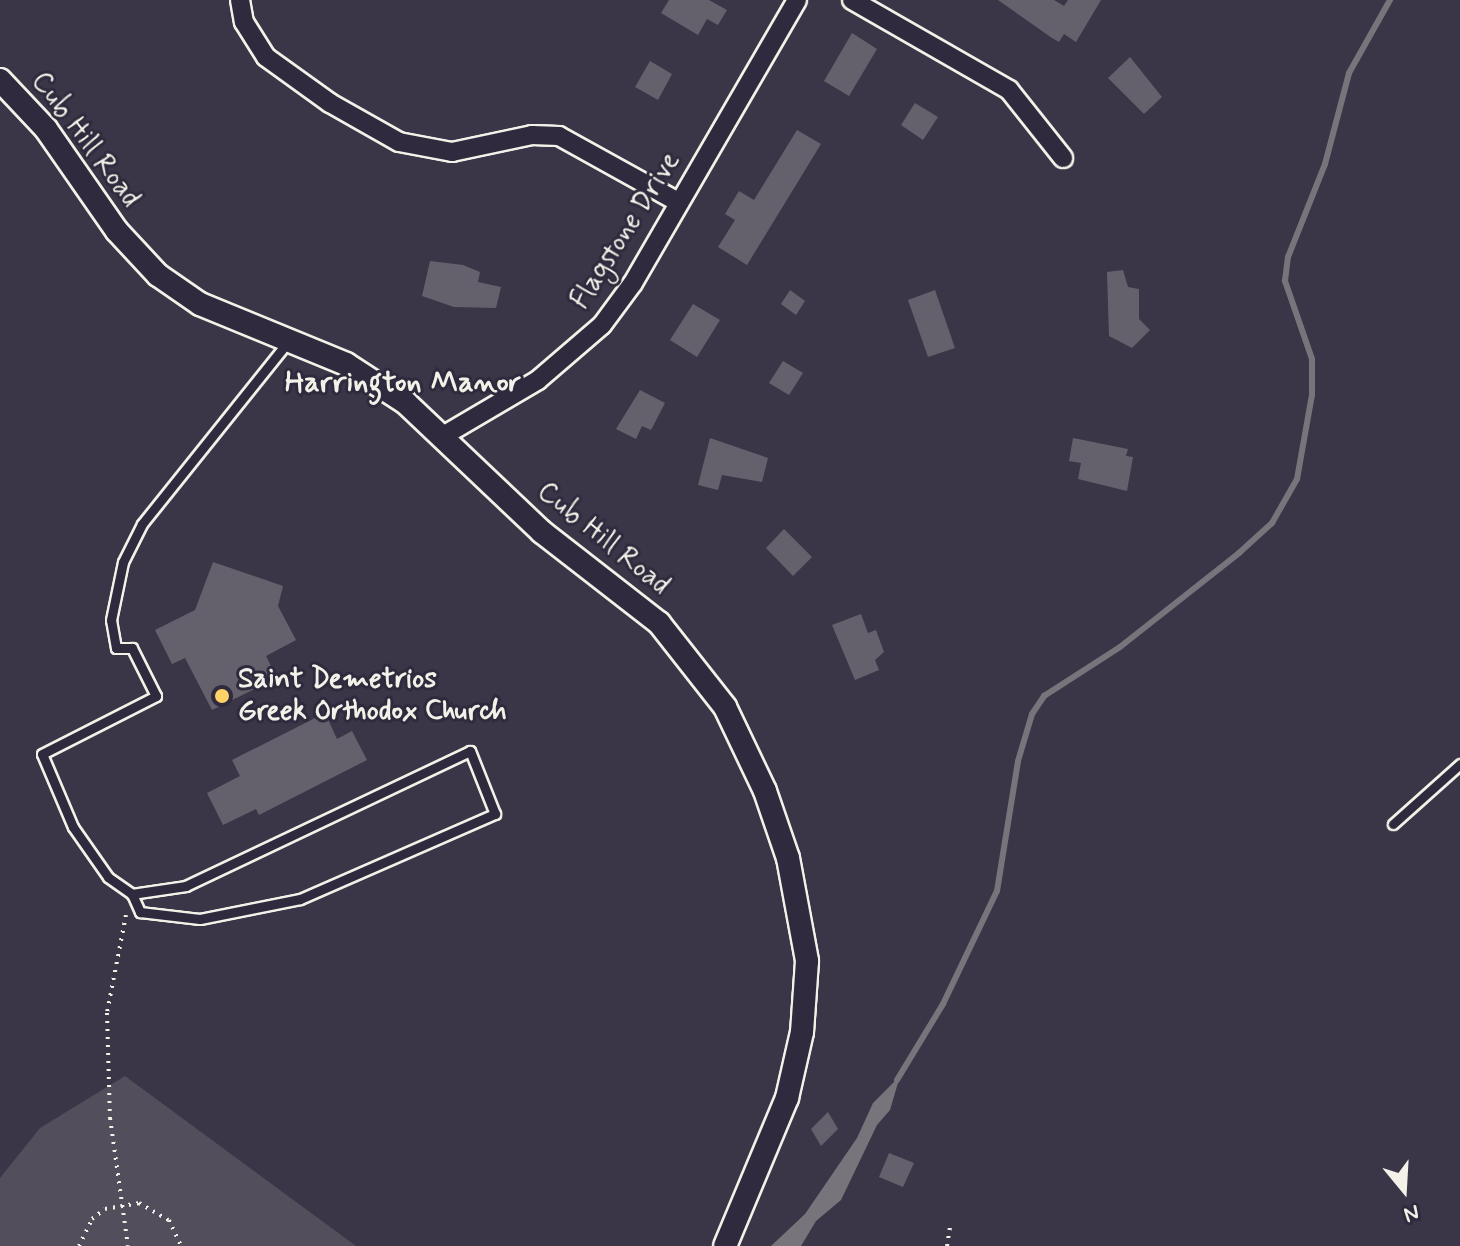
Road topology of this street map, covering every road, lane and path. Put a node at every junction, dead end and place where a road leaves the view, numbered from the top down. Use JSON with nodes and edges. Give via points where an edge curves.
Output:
{"nodes":[{"id":1,"x":240,"y":0,"type":"edge"},
{"id":2,"x":797,"y":0,"type":"edge"},
{"id":3,"x":852,"y":0,"type":"edge"},
{"id":4,"x":0,"y":80,"type":"edge"},
{"id":5,"x":1063,"y":158,"type":"dead end"},
{"id":6,"x":678,"y":202,"type":"junction"},
{"id":7,"x":290,"y":338,"type":"junction"},
{"id":8,"x":443,"y":436,"type":"junction"},
{"id":9,"x":1460,"y":764,"type":"edge"},
{"id":10,"x":1393,"y":824,"type":"dead end"},
{"id":11,"x":132,"y":894,"type":"junction"},
{"id":12,"x":122,"y":1203,"type":"junction"},
{"id":13,"x":950,"y":1227,"type":"dead end"},
{"id":14,"x":79,"y":1246,"type":"edge"},
{"id":15,"x":128,"y":1246,"type":"edge"},
{"id":16,"x":181,"y":1246,"type":"edge"},
{"id":17,"x":725,"y":1246,"type":"edge"},
{"id":18,"x":947,"y":1246,"type":"edge"}],
"edges":[{"from":1,"to":6,"type":"street","via":[[244,22],[266,57],[330,103],[399,142],[452,152],[532,135],[559,136]]},
{"from":2,"to":6,"type":"street","name":"Flagstone Drive"},
{"from":3,"to":5,"type":"street","via":[[1009,90]]},
{"from":4,"to":7,"type":"street","name":"Cub Hill Road","via":[[46,129],[117,231],[158,275],[200,304]]},
{"from":6,"to":8,"type":"street","name":"Flagstone Drive","via":[[633,283],[578,349]]},
{"from":7,"to":8,"type":"street","name":"Cub Hill Road","via":[[378,382]]},
{"from":7,"to":11,"type":"lane","via":[[142,524],[123,562],[111,620],[116,648],[132,648],[156,696],[42,754],[73,827],[108,877]]},
{"from":8,"to":17,"type":"street","name":"Cub Hill Road","via":[[542,532],[637,603],[684,650],[725,707],[778,828],[804,926],[807,996],[787,1098]]},
{"from":9,"to":10,"type":"lane"},
{"from":11,"to":11,"type":"lane","via":[[140,912],[200,919],[300,899],[495,814],[470,751],[186,886]]},
{"from":11,"to":12,"type":"path","via":[[107,1013],[110,1118]]},
{"from":12,"to":14,"type":"path","via":[[92,1219]]},
{"from":12,"to":15,"type":"path"},
{"from":12,"to":16,"type":"path","via":[[156,1209],[169,1220]]},
{"from":13,"to":18,"type":"path"}]}
